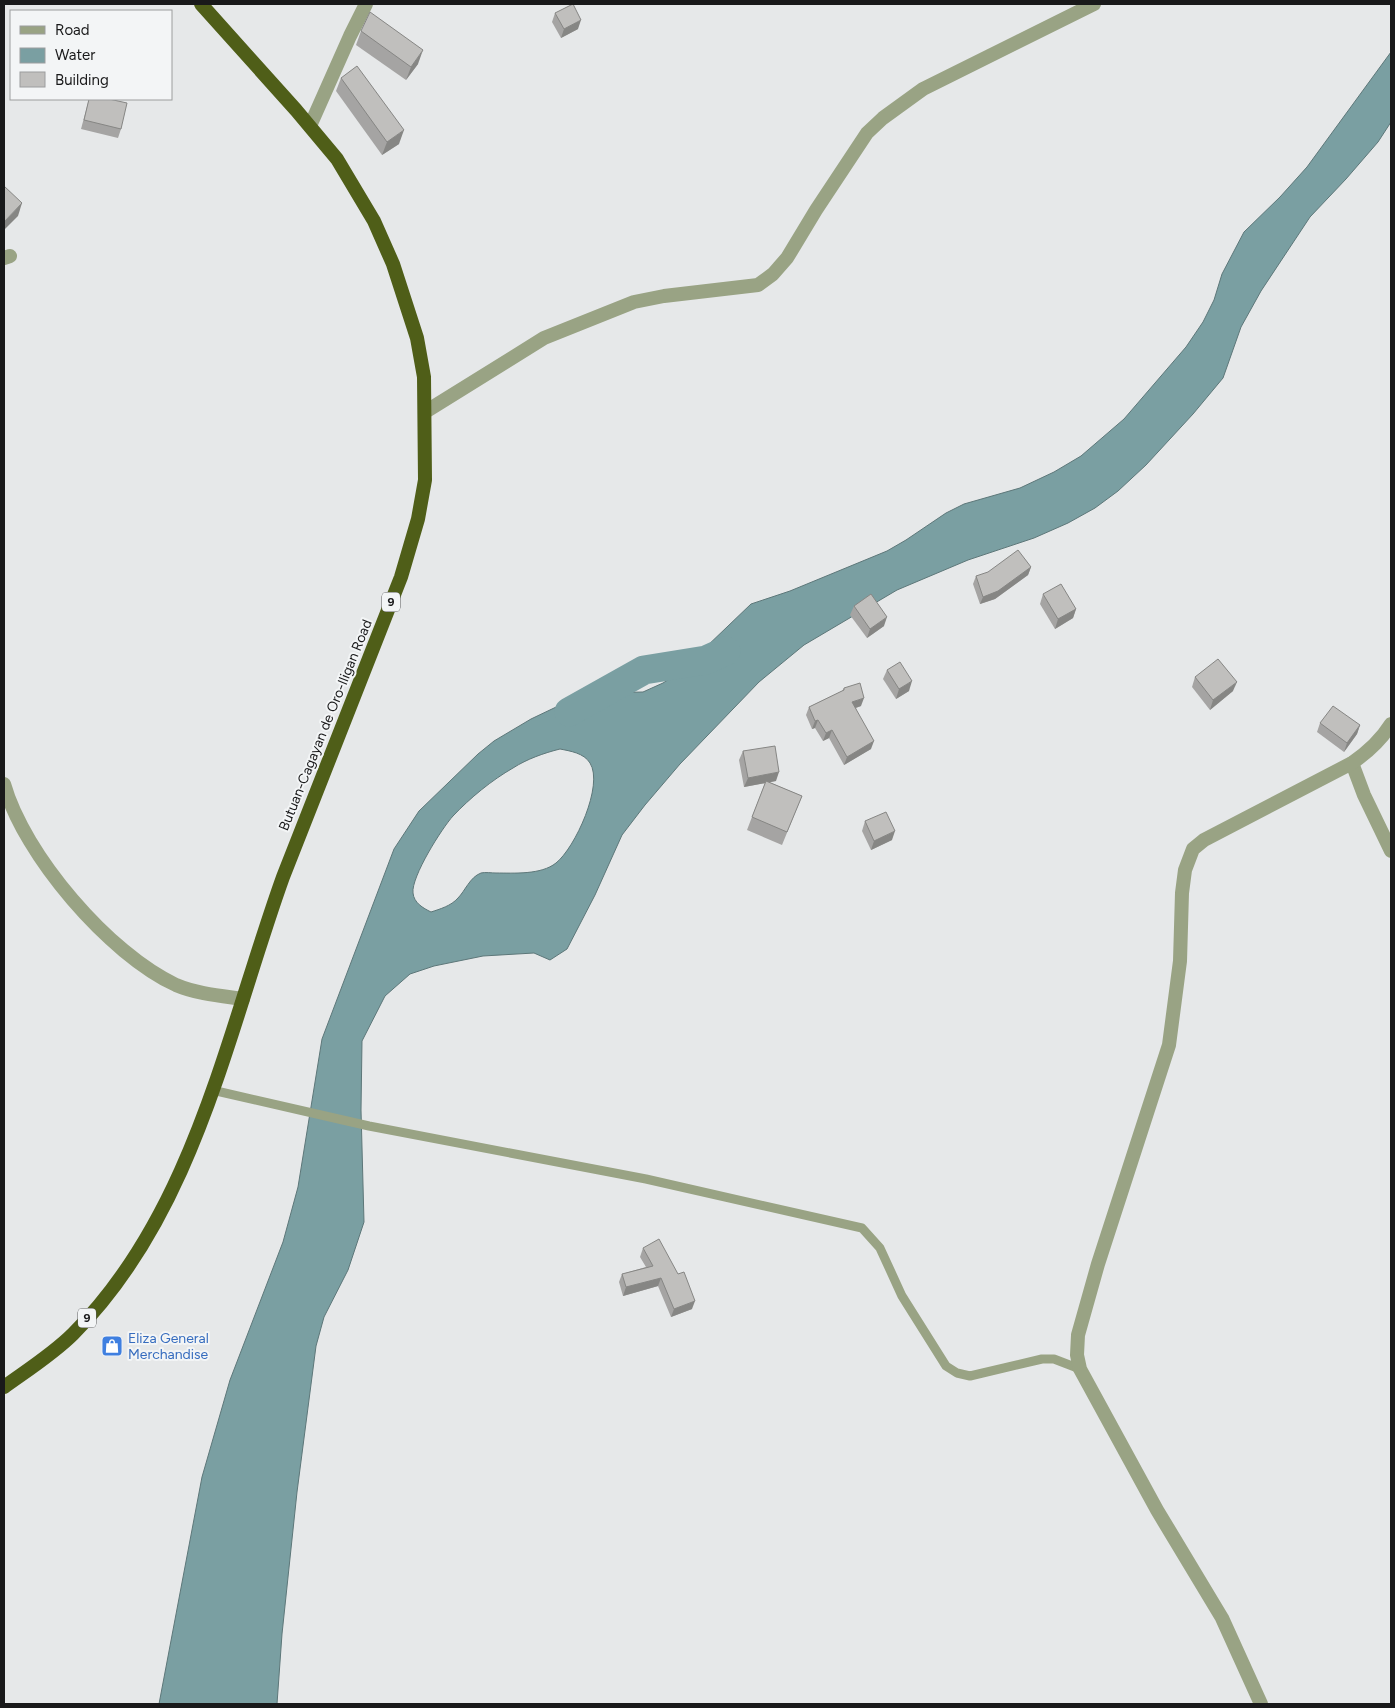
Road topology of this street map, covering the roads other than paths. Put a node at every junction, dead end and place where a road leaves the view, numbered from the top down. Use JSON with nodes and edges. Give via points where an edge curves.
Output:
{"nodes":[{"id":1,"x":201,"y":4,"type":"edge"},
{"id":2,"x":366,"y":4,"type":"edge"},
{"id":3,"x":1094,"y":4,"type":"edge"},
{"id":4,"x":310,"y":126,"type":"junction"},
{"id":5,"x":425,"y":412,"type":"junction"},
{"id":6,"x":1391,"y":724,"type":"edge"},
{"id":7,"x":1352,"y":763,"type":"junction"},
{"id":8,"x":4,"y":784,"type":"edge"},
{"id":9,"x":1391,"y":851,"type":"edge"},
{"id":10,"x":243,"y":1000,"type":"junction"},
{"id":11,"x":212,"y":1090,"type":"junction"},
{"id":12,"x":1080,"y":1369,"type":"junction"},
{"id":13,"x":4,"y":1388,"type":"edge"},
{"id":14,"x":1261,"y":1704,"type":"edge"}],
"edges":[{"from":1,"to":4,"type":"highway","name":"Butuan-Cagayan de Oro-Iligan Road","number":"9"},
{"from":2,"to":4,"type":"street"},
{"from":3,"to":5,"type":"street","via":[[923,89],[883,118],[862,141],[787,258],[758,285],[634,302],[544,338]]},
{"from":4,"to":5,"type":"highway","name":"Butuan-Cagayan de Oro-Iligan Road","number":"9","via":[[337,159],[374,221],[393,264],[417,338],[424,377]]},
{"from":5,"to":10,"type":"highway","name":"Butuan-Cagayan de Oro-Iligan Road","number":"9","via":[[425,480],[418,519],[401,577],[286,869]]},
{"from":6,"to":7,"type":"street","via":[[1368,752]]},
{"from":7,"to":9,"type":"street"},
{"from":7,"to":12,"type":"street","via":[[1204,840],[1190,856],[1184,870],[1180,961],[1169,1046],[1078,1336]]},
{"from":8,"to":10,"type":"street","via":[[24,834],[47,867],[92,921],[137,962],[177,985]]},
{"from":10,"to":11,"type":"highway","name":"Butuan-Cagayan de Oro-Iligan Road","number":"9"},
{"from":11,"to":12,"type":"lane","via":[[369,1126],[646,1179],[862,1228],[880,1248],[902,1296],[946,1366],[958,1374],[970,1376],[1042,1359],[1054,1359]]},
{"from":11,"to":13,"type":"highway","name":"Butuan-Cagayan de Oro-Iligan Road","number":"9","via":[[176,1181],[133,1262],[72,1335]]},
{"from":12,"to":14,"type":"street","via":[[1157,1510],[1222,1618]]}]}
